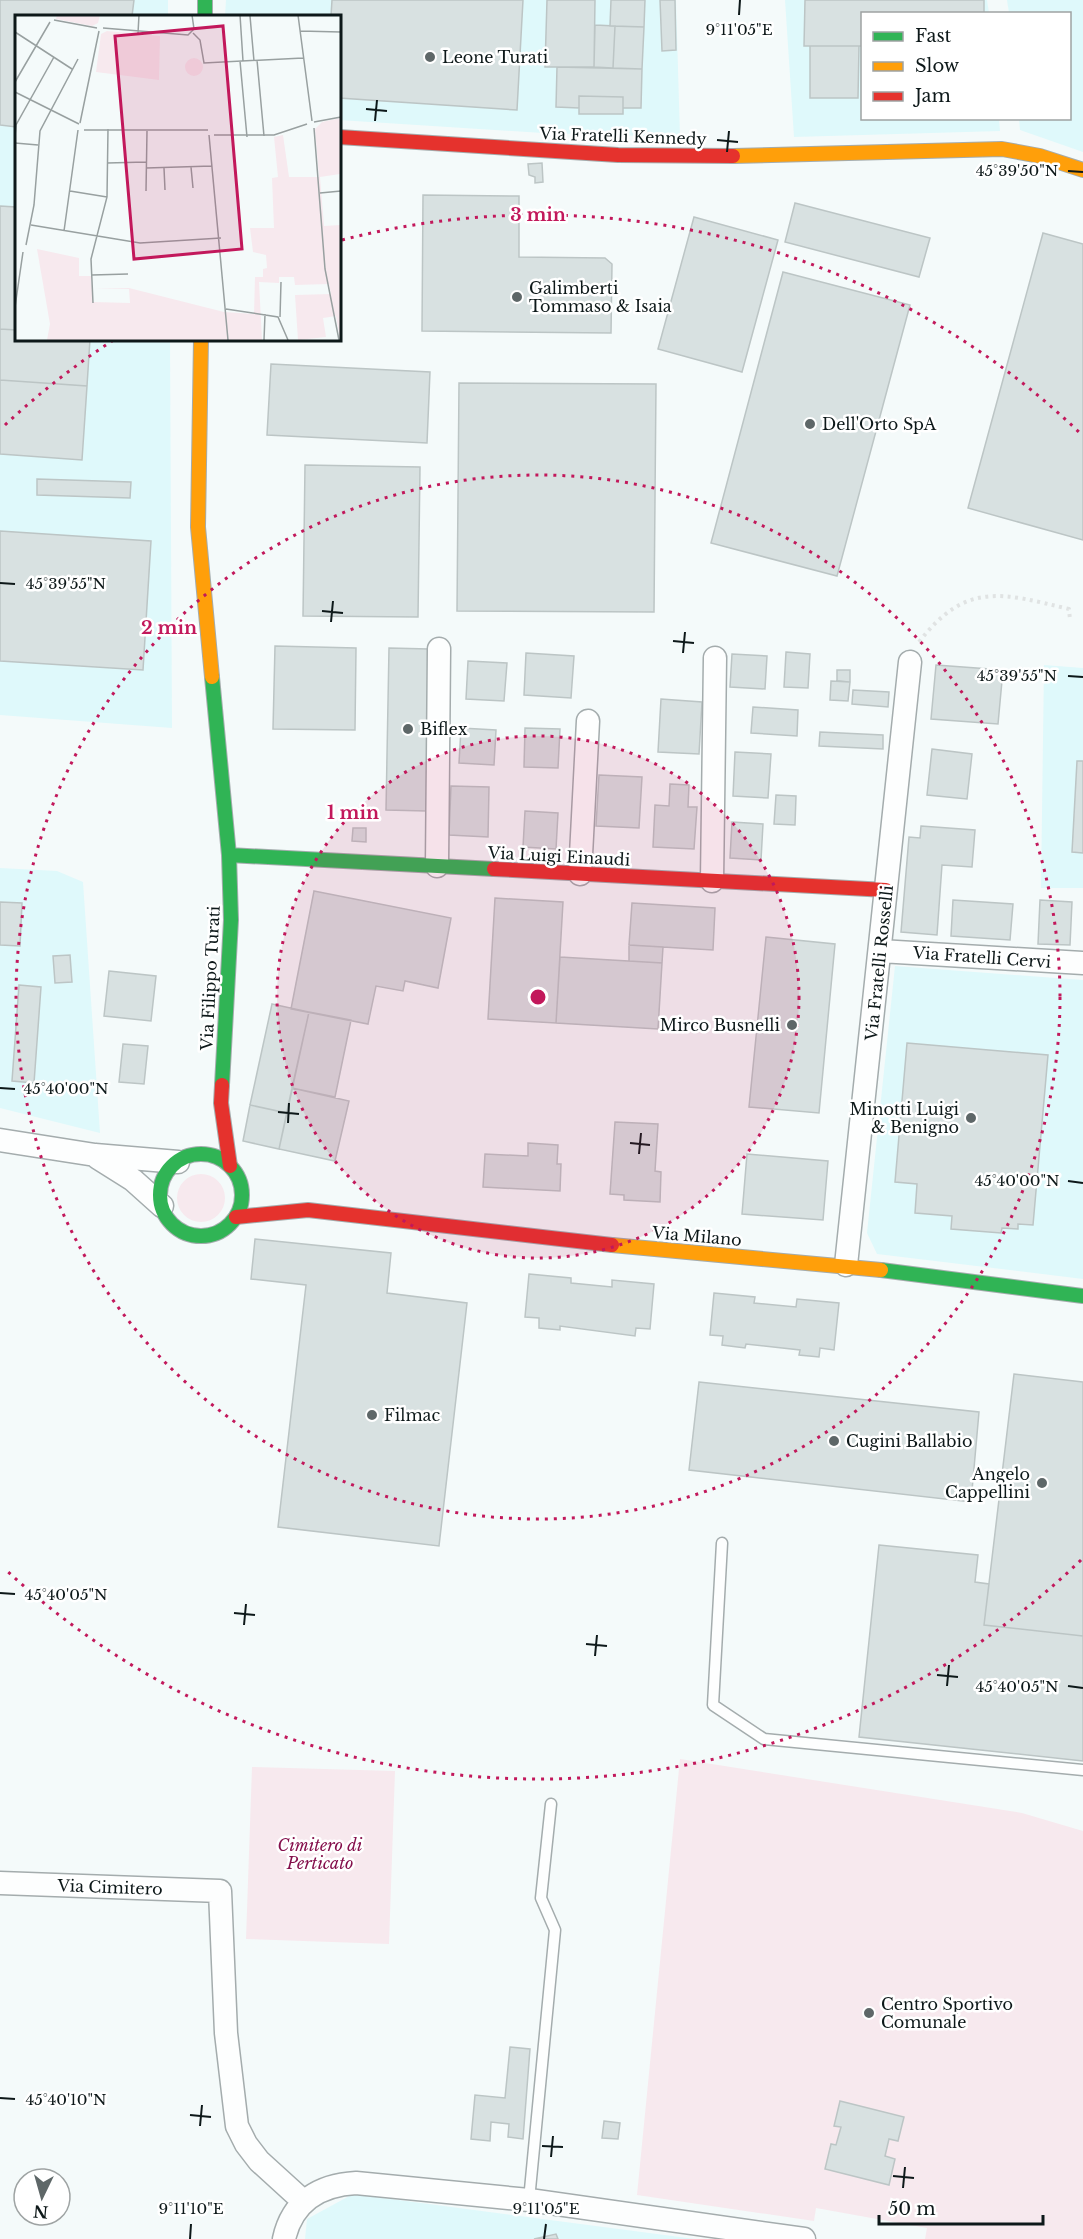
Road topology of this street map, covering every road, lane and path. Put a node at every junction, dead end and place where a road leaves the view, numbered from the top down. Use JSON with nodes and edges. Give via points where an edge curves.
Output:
{"nodes":[{"id":1,"x":340,"y":137,"type":"edge"},
{"id":2,"x":1083,"y":170,"type":"edge"},
{"id":3,"x":201,"y":340,"type":"edge"},
{"id":4,"x":1070,"y":620,"type":"dead end"},
{"id":5,"x":439,"y":649,"type":"dead end"},
{"id":6,"x":715,"y":658,"type":"dead end"},
{"id":7,"x":910,"y":662,"type":"joint"},
{"id":8,"x":588,"y":721,"type":"dead end"},
{"id":9,"x":229,"y":855,"type":"junction"},
{"id":10,"x":437,"y":866,"type":"junction"},
{"id":11,"x":580,"y":874,"type":"junction"},
{"id":12,"x":712,"y":881,"type":"junction"},
{"id":13,"x":886,"y":890,"type":"junction"},
{"id":14,"x":880,"y":951,"type":"junction"},
{"id":15,"x":1083,"y":963,"type":"edge"},
{"id":16,"x":221,"y":1103,"type":"junction"},
{"id":17,"x":211,"y":1124,"type":"dead end"},
{"id":18,"x":0,"y":1140,"type":"edge"},
{"id":19,"x":200,"y":1141,"type":"dead end"},
{"id":20,"x":95,"y":1155,"type":"junction"},
{"id":21,"x":184,"y":1159,"type":"junction"},
{"id":22,"x":234,"y":1172,"type":"junction"},
{"id":23,"x":257,"y":1188,"type":"dead end"},
{"id":24,"x":277,"y":1198,"type":"dead end"},
{"id":25,"x":162,"y":1206,"type":"junction"},
{"id":26,"x":308,"y":1210,"type":"junction"},
{"id":27,"x":236,"y":1217,"type":"junction"},
{"id":28,"x":846,"y":1264,"type":"junction"},
{"id":29,"x":1083,"y":1296,"type":"edge"},
{"id":30,"x":722,"y":1543,"type":"dead end"},
{"id":31,"x":1083,"y":1770,"type":"edge"},
{"id":32,"x":552,"y":1804,"type":"dead end"},
{"id":33,"x":6,"y":1883,"type":"edge"},
{"id":34,"x":529,"y":2200,"type":"junction"},
{"id":35,"x":303,"y":2201,"type":"junction"},
{"id":36,"x":284,"y":2239,"type":"edge"},
{"id":37,"x":804,"y":2239,"type":"edge"}],
"edges":[{"from":1,"to":2,"type":"street","name":"Via Fratelli Kennedy","via":[[618,155],[715,157],[1002,149]]},
{"from":3,"to":9,"type":"street","name":"Via Filippo Turati","via":[[198,527]]},
{"from":4,"to":7,"type":"path","via":[[1069,609],[1012,596],[975,598],[947,610],[917,644]]},
{"from":5,"to":10,"type":"street"},
{"from":6,"to":12,"type":"street"},
{"from":7,"to":13,"type":"street","name":"Via Fratelli Rosselli"},
{"from":8,"to":11,"type":"street"},
{"from":9,"to":10,"type":"street","name":"Via Luigi Einaudi"},
{"from":9,"to":16,"type":"street","name":"Via Filippo Turati","via":[[231,920]]},
{"from":10,"to":11,"type":"street","name":"Via Luigi Einaudi"},
{"from":11,"to":12,"type":"street","name":"Via Luigi Einaudi"},
{"from":12,"to":13,"type":"street","name":"Via Luigi Einaudi"},
{"from":13,"to":14,"type":"street","name":"Via Fratelli Rosselli"},
{"from":14,"to":15,"type":"street","name":"Via Fratelli Cervi"},
{"from":14,"to":28,"type":"street","name":"Via Fratelli Rosselli"},
{"from":16,"to":17,"type":"street","name":"Via Filippo Turati"},
{"from":16,"to":22,"type":"street","name":"Via Filippo Turati"},
{"from":18,"to":20,"type":"street"},
{"from":19,"to":21,"type":"street"},
{"from":20,"to":21,"type":"street"},
{"from":20,"to":25,"type":"street","via":[[133,1180]]},
{"from":21,"to":22,"type":"street","via":[[209,1155]]},
{"from":21,"to":25,"type":"street","via":[[163,1181]]},
{"from":22,"to":23,"type":"street"},
{"from":22,"to":27,"type":"street","via":[[242,1190]]},
{"from":24,"to":26,"type":"street","name":"Via Milano"},
{"from":25,"to":27,"type":"street","via":[[177,1228],[195,1235],[216,1234]]},
{"from":26,"to":27,"type":"street","name":"Via Milano"},
{"from":26,"to":28,"type":"street","name":"Via Milano","via":[[560,1241]]},
{"from":28,"to":29,"type":"street","name":"Via Milano"},
{"from":30,"to":31,"type":"lane","via":[[713,1705],[764,1738]]},
{"from":32,"to":34,"type":"lane","via":[[541,1898],[555,1930]]},
{"from":33,"to":35,"type":"street","name":"Via Cimitero","via":[[220,1891],[225,2025],[237,2126],[259,2161]]},
{"from":34,"to":35,"type":"street","via":[[356,2183],[332,2186]]},
{"from":34,"to":37,"type":"street"},
{"from":35,"to":36,"type":"street","via":[[290,2219]]}]}
